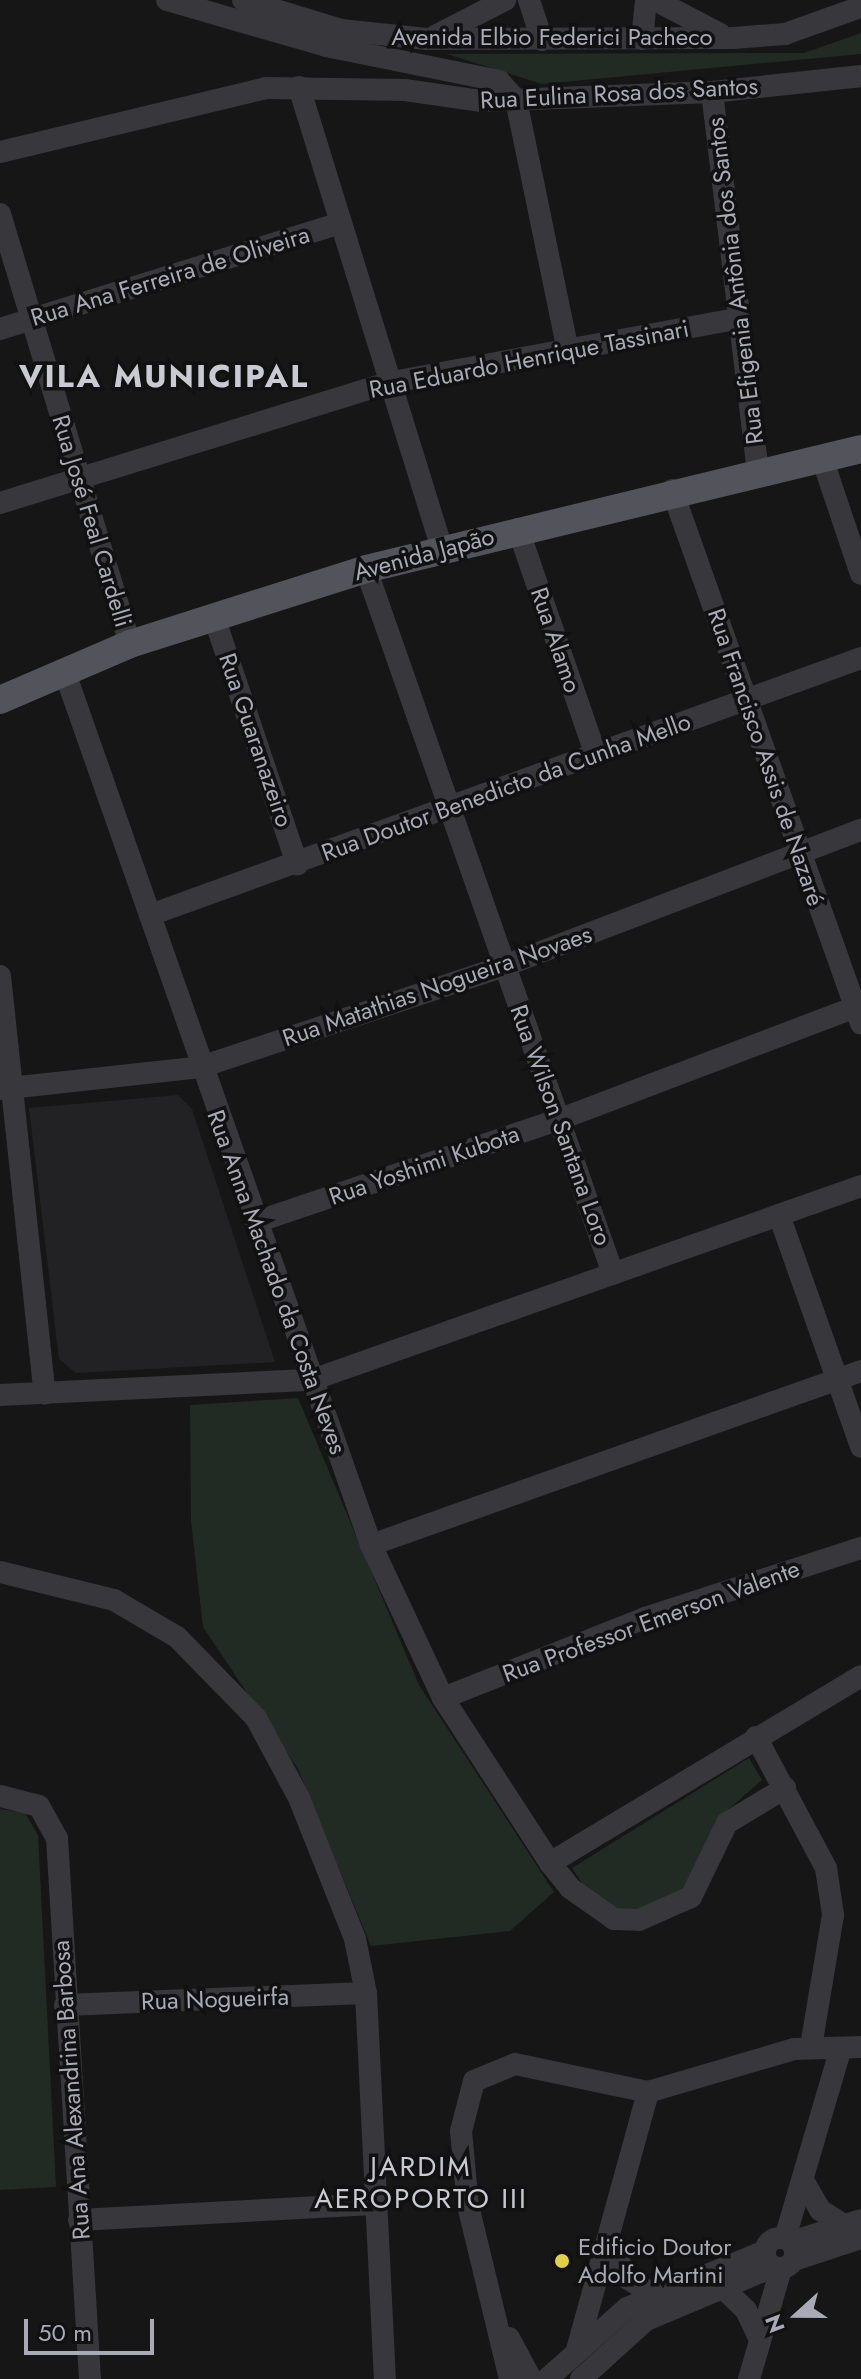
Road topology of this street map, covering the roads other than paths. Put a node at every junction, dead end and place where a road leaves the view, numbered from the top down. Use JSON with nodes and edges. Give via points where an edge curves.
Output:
{"nodes":[{"id":1,"x":167,"y":0,"type":"edge"},
{"id":2,"x":243,"y":0,"type":"edge"},
{"id":3,"x":281,"y":0,"type":"edge"},
{"id":4,"x":505,"y":0,"type":"edge"},
{"id":5,"x":529,"y":0,"type":"edge"},
{"id":6,"x":646,"y":0,"type":"edge"},
{"id":7,"x":655,"y":0,"type":"edge"},
{"id":8,"x":861,"y":7,"type":"edge"},
{"id":9,"x":305,"y":19,"type":"junction"},
{"id":10,"x":733,"y":38,"type":"junction"},
{"id":11,"x":427,"y":39,"type":"junction"},
{"id":12,"x":642,"y":39,"type":"junction"},
{"id":13,"x":542,"y":40,"type":"junction"},
{"id":14,"x":861,"y":76,"type":"edge"},
{"id":15,"x":299,"y":87,"type":"junction"},
{"id":16,"x":712,"y":92,"type":"junction"},
{"id":17,"x":516,"y":100,"type":"junction"},
{"id":18,"x":0,"y":152,"type":"edge"},
{"id":19,"x":0,"y":214,"type":"edge"},
{"id":20,"x":340,"y":223,"type":"junction"},
{"id":21,"x":737,"y":319,"type":"junction"},
{"id":22,"x":32,"y":320,"type":"junction"},
{"id":23,"x":0,"y":329,"type":"edge"},
{"id":24,"x":567,"y":346,"type":"junction"},
{"id":25,"x":387,"y":383,"type":"junction"},
{"id":26,"x":861,"y":449,"type":"edge"},
{"id":27,"x":822,"y":458,"type":"junction"},
{"id":28,"x":758,"y":470,"type":"junction"},
{"id":29,"x":79,"y":479,"type":"junction"},
{"id":30,"x":672,"y":490,"type":"junction"},
{"id":31,"x":0,"y":503,"type":"edge"},
{"id":32,"x":518,"y":529,"type":"junction"},
{"id":33,"x":442,"y":549,"type":"junction"},
{"id":34,"x":366,"y":569,"type":"junction"},
{"id":35,"x":861,"y":574,"type":"edge"},
{"id":36,"x":214,"y":617,"type":"junction"},
{"id":37,"x":130,"y":644,"type":"junction"},
{"id":38,"x":861,"y":658,"type":"edge"},
{"id":39,"x":65,"y":673,"type":"junction"},
{"id":40,"x":0,"y":700,"type":"edge"},
{"id":41,"x":745,"y":700,"type":"junction"},
{"id":42,"x":595,"y":752,"type":"junction"},
{"id":43,"x":450,"y":806,"type":"junction"},
{"id":44,"x":861,"y":830,"type":"edge"},
{"id":45,"x":799,"y":852,"type":"junction"},
{"id":46,"x":297,"y":864,"type":"junction"},
{"id":47,"x":150,"y":915,"type":"junction"},
{"id":48,"x":504,"y":966,"type":"junction"},
{"id":49,"x":0,"y":976,"type":"edge"},
{"id":50,"x":859,"y":1012,"type":"edge"},
{"id":51,"x":201,"y":1067,"type":"junction"},
{"id":52,"x":6,"y":1088,"type":"edge"},
{"id":53,"x":558,"y":1120,"type":"junction"},
{"id":54,"x":861,"y":1186,"type":"edge"},
{"id":55,"x":779,"y":1215,"type":"junction"},
{"id":56,"x":256,"y":1222,"type":"junction"},
{"id":57,"x":613,"y":1274,"type":"junction"},
{"id":58,"x":861,"y":1371,"type":"edge"},
{"id":59,"x":838,"y":1379,"type":"junction"},
{"id":60,"x":312,"y":1380,"type":"junction"},
{"id":61,"x":45,"y":1394,"type":"junction"},
{"id":62,"x":0,"y":1395,"type":"edge"},
{"id":63,"x":861,"y":1447,"type":"edge"},
{"id":64,"x":371,"y":1545,"type":"junction"},
{"id":65,"x":861,"y":1548,"type":"edge"},
{"id":66,"x":0,"y":1572,"type":"edge"},
{"id":67,"x":861,"y":1676,"type":"edge"},
{"id":68,"x":443,"y":1698,"type":"junction"},
{"id":69,"x":756,"y":1737,"type":"junction"},
{"id":70,"x":785,"y":1788,"type":"junction"},
{"id":71,"x":0,"y":1796,"type":"edge"},
{"id":72,"x":550,"y":1863,"type":"junction"},
{"id":73,"x":366,"y":1993,"type":"junction"},
{"id":74,"x":65,"y":2005,"type":"junction"},
{"id":75,"x":811,"y":2047,"type":"junction"},
{"id":76,"x":851,"y":2049,"type":"edge"},
{"id":77,"x":648,"y":2092,"type":"junction"},
{"id":78,"x":804,"y":2182,"type":"junction"},
{"id":79,"x":374,"y":2204,"type":"junction"},
{"id":80,"x":79,"y":2220,"type":"junction"},
{"id":81,"x":855,"y":2228,"type":"edge"},
{"id":82,"x":611,"y":2246,"type":"junction"},
{"id":83,"x":782,"y":2254,"type":"junction"},
{"id":84,"x":722,"y":2287,"type":"junction"},
{"id":85,"x":652,"y":2294,"type":"junction"},
{"id":86,"x":493,"y":2314,"type":"junction"},
{"id":87,"x":760,"y":2340,"type":"junction"},
{"id":88,"x":577,"y":2350,"type":"junction"},
{"id":89,"x":90,"y":2379,"type":"edge"},
{"id":90,"x":385,"y":2379,"type":"edge"},
{"id":91,"x":510,"y":2379,"type":"edge"},
{"id":92,"x":531,"y":2379,"type":"edge"},
{"id":93,"x":547,"y":2379,"type":"edge"},
{"id":94,"x":581,"y":2379,"type":"edge"},
{"id":95,"x":749,"y":2379,"type":"edge"}],
"edges":[{"from":1,"to":17,"type":"street","via":[[326,46],[473,71],[499,81]]},
{"from":2,"to":9,"type":"street","name":"Avenida Elbio Federici Pacheco"},
{"from":3,"to":9,"type":"street"},
{"from":4,"to":11,"type":"street"},
{"from":5,"to":13,"type":"street"},
{"from":6,"to":12,"type":"street"},
{"from":7,"to":10,"type":"street"},
{"from":8,"to":10,"type":"street","name":"Avenida Elbio Federici Pacheco","via":[[785,34]]},
{"from":9,"to":11,"type":"street","name":"Avenida Elbio Federici Pacheco"},
{"from":10,"to":12,"type":"street","name":"Avenida Elbio Federici Pacheco"},
{"from":11,"to":13,"type":"street","name":"Avenida Elbio Federici Pacheco"},
{"from":12,"to":13,"type":"street","name":"Avenida Elbio Federici Pacheco"},
{"from":14,"to":16,"type":"street","name":"Rua Eulina Rosa dos Santos"},
{"from":15,"to":17,"type":"street","name":"Rua Eulina Rosa dos Santos"},
{"from":15,"to":18,"type":"street","name":"Rua Eulina Rosa dos Santos","via":[[234,93]]},
{"from":15,"to":20,"type":"street"},
{"from":16,"to":17,"type":"street","name":"Rua Eulina Rosa dos Santos"},
{"from":16,"to":21,"type":"street","name":"Rua Efigenia Antônia dos Santos"},
{"from":17,"to":24,"type":"street"},
{"from":19,"to":22,"type":"street","name":"Rua José Feal Cardelli"},
{"from":20,"to":22,"type":"street","name":"Rua Ana Ferreira de Oliveira"},
{"from":20,"to":25,"type":"street"},
{"from":21,"to":24,"type":"street","name":"Rua Eduardo Henrique Tassinari"},
{"from":21,"to":28,"type":"street","name":"Rua Efigenia Antônia dos Santos"},
{"from":22,"to":23,"type":"street","name":"Rua Ana Ferreira de Oliveira"},
{"from":22,"to":29,"type":"street","name":"Rua José Feal Cardelli"},
{"from":24,"to":25,"type":"street","name":"Rua Eduardo Henrique Tassinari"},
{"from":25,"to":29,"type":"street","name":"Rua Eduardo Henrique Tassinari"},
{"from":25,"to":33,"type":"street"},
{"from":26,"to":27,"type":"main road","name":"Avenida Japão"},
{"from":27,"to":28,"type":"main road","name":"Avenida Japão"},
{"from":27,"to":35,"type":"street"},
{"from":28,"to":30,"type":"main road","name":"Avenida Japão"},
{"from":29,"to":31,"type":"street","name":"Rua Eduardo Henrique Tassinari"},
{"from":29,"to":37,"type":"street","name":"Rua José Feal Cardelli"},
{"from":30,"to":32,"type":"main road","name":"Avenida Japão"},
{"from":30,"to":41,"type":"street","name":"Rua Francisco Assis de Nazaré"},
{"from":32,"to":33,"type":"main road","name":"Avenida Japão"},
{"from":32,"to":42,"type":"street","name":"Rua Alamo"},
{"from":33,"to":34,"type":"main road","name":"Avenida Japão"},
{"from":34,"to":36,"type":"main road","name":"Avenida Japão"},
{"from":34,"to":43,"type":"street","name":"Rua Wilson Santana Loro"},
{"from":36,"to":37,"type":"main road","name":"Avenida Japão"},
{"from":36,"to":46,"type":"street","name":"Rua Guaranazeiro"},
{"from":37,"to":39,"type":"main road","name":"Avenida Japão"},
{"from":38,"to":41,"type":"street","name":"Rua Doutor Benedicto da Cunha Mello"},
{"from":39,"to":40,"type":"main road","name":"Avenida Japão"},
{"from":39,"to":47,"type":"street","name":"Rua Anna Machado da Costa Neves"},
{"from":41,"to":42,"type":"street","name":"Rua Doutor Benedicto da Cunha Mello"},
{"from":41,"to":45,"type":"street","name":"Rua Francisco Assis de Nazaré"},
{"from":42,"to":43,"type":"street","name":"Rua Doutor Benedicto da Cunha Mello"},
{"from":43,"to":46,"type":"street","name":"Rua Doutor Benedicto da Cunha Mello"},
{"from":43,"to":48,"type":"street","name":"Rua Wilson Santana Loro"},
{"from":44,"to":45,"type":"street","name":"Rua Matathias Nogueira Novaes"},
{"from":45,"to":48,"type":"street","name":"Rua Matathias Nogueira Novaes"},
{"from":45,"to":50,"type":"street","name":"Rua Francisco Assis de Nazaré"},
{"from":46,"to":47,"type":"street","name":"Rua Doutor Benedicto da Cunha Mello"},
{"from":47,"to":51,"type":"street","name":"Rua Anna Machado da Costa Neves"},
{"from":48,"to":51,"type":"street","name":"Rua Matathias Nogueira Novaes"},
{"from":48,"to":53,"type":"street","name":"Rua Wilson Santana Loro"},
{"from":49,"to":52,"type":"street"},
{"from":50,"to":53,"type":"street","name":"Rua Yoshimi Kubota"},
{"from":51,"to":52,"type":"street","name":"Rua Matathias Nogueira Novaes"},
{"from":51,"to":56,"type":"street","name":"Rua Anna Machado da Costa Neves"},
{"from":52,"to":61,"type":"street"},
{"from":53,"to":56,"type":"street","name":"Rua Yoshimi Kubota"},
{"from":53,"to":57,"type":"street","name":"Rua Wilson Santana Loro"},
{"from":54,"to":55,"type":"street"},
{"from":55,"to":57,"type":"street"},
{"from":55,"to":59,"type":"street"},
{"from":56,"to":60,"type":"street","name":"Rua Anna Machado da Costa Neves"},
{"from":57,"to":60,"type":"street"},
{"from":58,"to":59,"type":"street"},
{"from":59,"to":63,"type":"street"},
{"from":59,"to":64,"type":"street"},
{"from":60,"to":61,"type":"street"},
{"from":60,"to":64,"type":"street","name":"Rua Anna Machado da Costa Neves"},
{"from":61,"to":62,"type":"street"},
{"from":64,"to":68,"type":"street","name":"Rua Anna Machado da Costa Neves"},
{"from":65,"to":68,"type":"street","name":"Rua Professor Emerson Valente","via":[[645,1618]]},
{"from":66,"to":73,"type":"street","via":[[67,1582],[114,1600],[177,1637],[218,1673],[256,1718],[299,1798],[355,1939]]},
{"from":67,"to":69,"type":"street"},
{"from":68,"to":72,"type":"street","name":"Rua Anna Machado da Costa Neves"},
{"from":69,"to":70,"type":"street"},
{"from":69,"to":72,"type":"street"},
{"from":70,"to":72,"type":"street","name":"Rua Anna Machado da Costa Neves","via":[[727,1823],[691,1897],[669,1911],[614,1919],[570,1888]]},
{"from":70,"to":75,"type":"street","via":[[826,1868],[833,1915]]},
{"from":71,"to":74,"type":"street","name":"Rua Ana Alexandrina Barbosa","via":[[39,1806],[57,1838]]},
{"from":73,"to":74,"type":"street","name":"Rua Nogueirfa"},
{"from":73,"to":79,"type":"street"},
{"from":74,"to":80,"type":"street","name":"Rua Ana Alexandrina Barbosa"},
{"from":75,"to":76,"type":"street"},
{"from":75,"to":77,"type":"street"},
{"from":76,"to":78,"type":"street"},
{"from":77,"to":82,"type":"street"},
{"from":77,"to":86,"type":"street","via":[[515,2064],[474,2081],[465,2098],[464,2169]]},
{"from":78,"to":81,"type":"street","via":[[820,2210]]},
{"from":78,"to":83,"type":"street"},
{"from":79,"to":80,"type":"street"},
{"from":79,"to":90,"type":"street"},
{"from":80,"to":89,"type":"street","name":"Rua Ana Alexandrina Barbosa"},
{"from":81,"to":83,"type":"street"},
{"from":82,"to":85,"type":"street","via":[[627,2278]]},
{"from":82,"to":88,"type":"street"},
{"from":83,"to":84,"type":"street"},
{"from":83,"to":85,"type":"street"},
{"from":83,"to":87,"type":"street"},
{"from":84,"to":87,"type":"street","via":[[746,2310]]},
{"from":84,"to":94,"type":"street","via":[[646,2320]]},
{"from":85,"to":88,"type":"street"},
{"from":86,"to":91,"type":"street"},
{"from":86,"to":92,"type":"street"},
{"from":87,"to":95,"type":"street"},
{"from":88,"to":93,"type":"street"}]}
